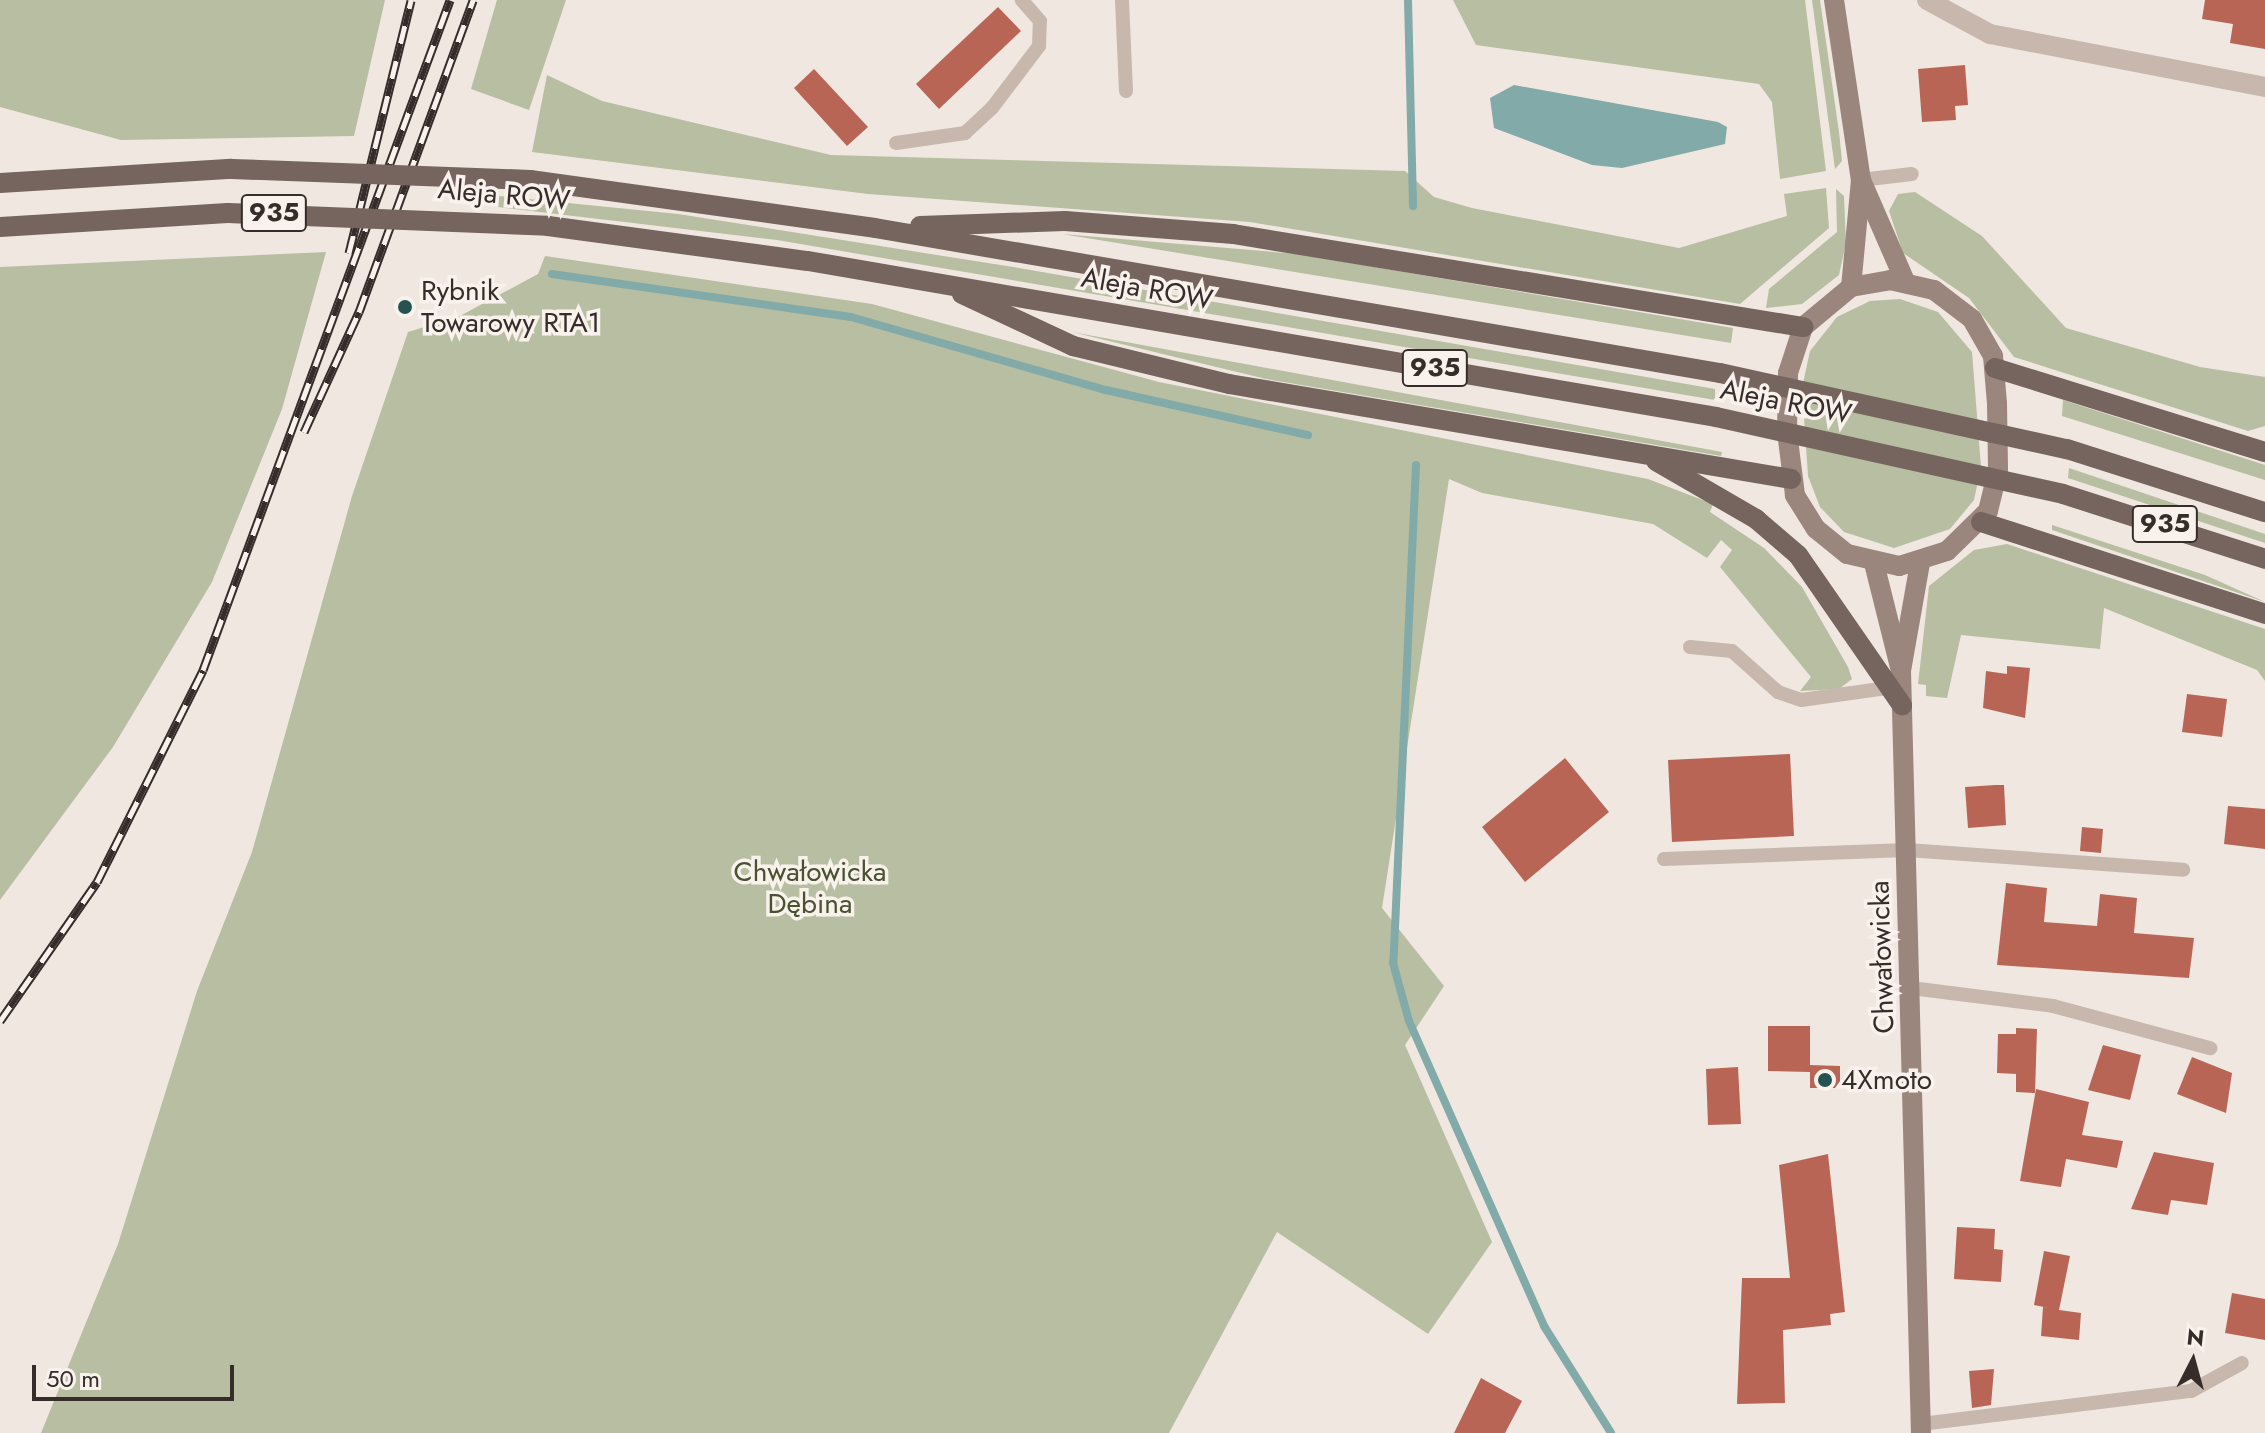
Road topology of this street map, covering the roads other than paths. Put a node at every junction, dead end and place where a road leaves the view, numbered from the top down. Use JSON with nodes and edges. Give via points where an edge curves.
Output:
{"nodes":[{"id":1,"x":1022,"y":0,"type":"edge"},
{"id":2,"x":1122,"y":0,"type":"edge"},
{"id":3,"x":1834,"y":0,"type":"edge"},
{"id":4,"x":1927,"y":0,"type":"edge"},
{"id":5,"x":2265,"y":87,"type":"edge"},
{"id":6,"x":1126,"y":91,"type":"dead end"},
{"id":7,"x":896,"y":143,"type":"dead end"},
{"id":8,"x":1912,"y":174,"type":"dead end"},
{"id":9,"x":1861,"y":180,"type":"junction"},
{"id":10,"x":0,"y":183,"type":"edge"},
{"id":11,"x":0,"y":227,"type":"edge"},
{"id":12,"x":875,"y":228,"type":"junction"},
{"id":13,"x":1905,"y":281,"type":"junction"},
{"id":14,"x":937,"y":282,"type":"junction"},
{"id":15,"x":1851,"y":287,"type":"junction"},
{"id":16,"x":1803,"y":327,"type":"junction"},
{"id":17,"x":1995,"y":368,"type":"junction"},
{"id":18,"x":2265,"y":452,"type":"edge"},
{"id":19,"x":1642,"y":453,"type":"junction"},
{"id":20,"x":1791,"y":479,"type":"junction"},
{"id":21,"x":2265,"y":512,"type":"edge"},
{"id":22,"x":1981,"y":522,"type":"junction"},
{"id":23,"x":2265,"y":559,"type":"edge"},
{"id":24,"x":1874,"y":563,"type":"junction"},
{"id":25,"x":1920,"y":563,"type":"junction"},
{"id":26,"x":2265,"y":614,"type":"edge"},
{"id":27,"x":1690,"y":647,"type":"dead end"},
{"id":28,"x":1901,"y":671,"type":"junction"},
{"id":29,"x":1888,"y":688,"type":"junction"},
{"id":30,"x":1902,"y":705,"type":"junction"},
{"id":31,"x":1907,"y":850,"type":"junction"},
{"id":32,"x":1664,"y":859,"type":"dead end"},
{"id":33,"x":2183,"y":870,"type":"dead end"},
{"id":34,"x":1911,"y":988,"type":"junction"},
{"id":35,"x":2210,"y":1048,"type":"dead end"},
{"id":36,"x":2242,"y":1363,"type":"dead end"},
{"id":37,"x":1921,"y":1429,"type":"edge"}],
"edges":[{"from":1,"to":7,"type":"lane","via":[[1040,21],[1039,46],[992,108],[965,133]]},
{"from":2,"to":6,"type":"lane"},
{"from":3,"to":9,"type":"main road"},
{"from":4,"to":5,"type":"street","via":[[1990,34]]},
{"from":8,"to":9,"type":"lane"},
{"from":9,"to":13,"type":"main road"},
{"from":9,"to":15,"type":"main road"},
{"from":10,"to":12,"type":"main road","name":"Aleja ROW","number":"935","bridge":true,"via":[[232,169],[530,180]]},
{"from":11,"to":14,"type":"main road","name":"Aleja ROW","number":"935","bridge":true,"via":[[228,213],[548,226]]},
{"from":12,"to":16,"type":"main road","via":[[1065,221],[1233,234]]},
{"from":12,"to":21,"type":"main road","name":"Aleja ROW","number":"935","bridge":true,"via":[[1720,373],[2067,449]]},
{"from":13,"to":15,"type":"main road"},
{"from":13,"to":17,"type":"main road","via":[[1961,308],[1981,331]]},
{"from":14,"to":19,"type":"main road","via":[[1073,346],[1162,369]]},
{"from":14,"to":23,"type":"main road","name":"Aleja ROW","number":"935","bridge":true,"via":[[1716,417],[2063,494]]},
{"from":15,"to":16,"type":"main road"},
{"from":16,"to":20,"type":"main road","via":[[1786,393]]},
{"from":17,"to":18,"type":"main road"},
{"from":17,"to":22,"type":"main road","via":[[1998,470]]},
{"from":19,"to":20,"type":"main road"},
{"from":19,"to":29,"type":"main road","via":[[1725,499],[1798,555]]},
{"from":20,"to":24,"type":"main road","via":[[1800,507],[1825,539]]},
{"from":22,"to":25,"type":"main road"},
{"from":22,"to":26,"type":"main road"},
{"from":24,"to":25,"type":"main road"},
{"from":24,"to":28,"type":"main road","name":"Chwałowicka"},
{"from":25,"to":28,"type":"main road","name":"Chwałowicka"},
{"from":27,"to":29,"type":"lane","via":[[1732,651],[1778,692],[1801,700]]},
{"from":28,"to":30,"type":"main road","name":"Chwałowicka"},
{"from":29,"to":30,"type":"main road"},
{"from":30,"to":31,"type":"main road","name":"Chwałowicka"},
{"from":31,"to":32,"type":"lane"},
{"from":31,"to":33,"type":"lane"},
{"from":31,"to":34,"type":"main road","name":"Chwałowicka"},
{"from":34,"to":35,"type":"lane","via":[[2053,1006]]},
{"from":34,"to":37,"type":"main road","name":"Chwałowicka"},
{"from":36,"to":37,"type":"lane","via":[[2191,1391]]}]}
